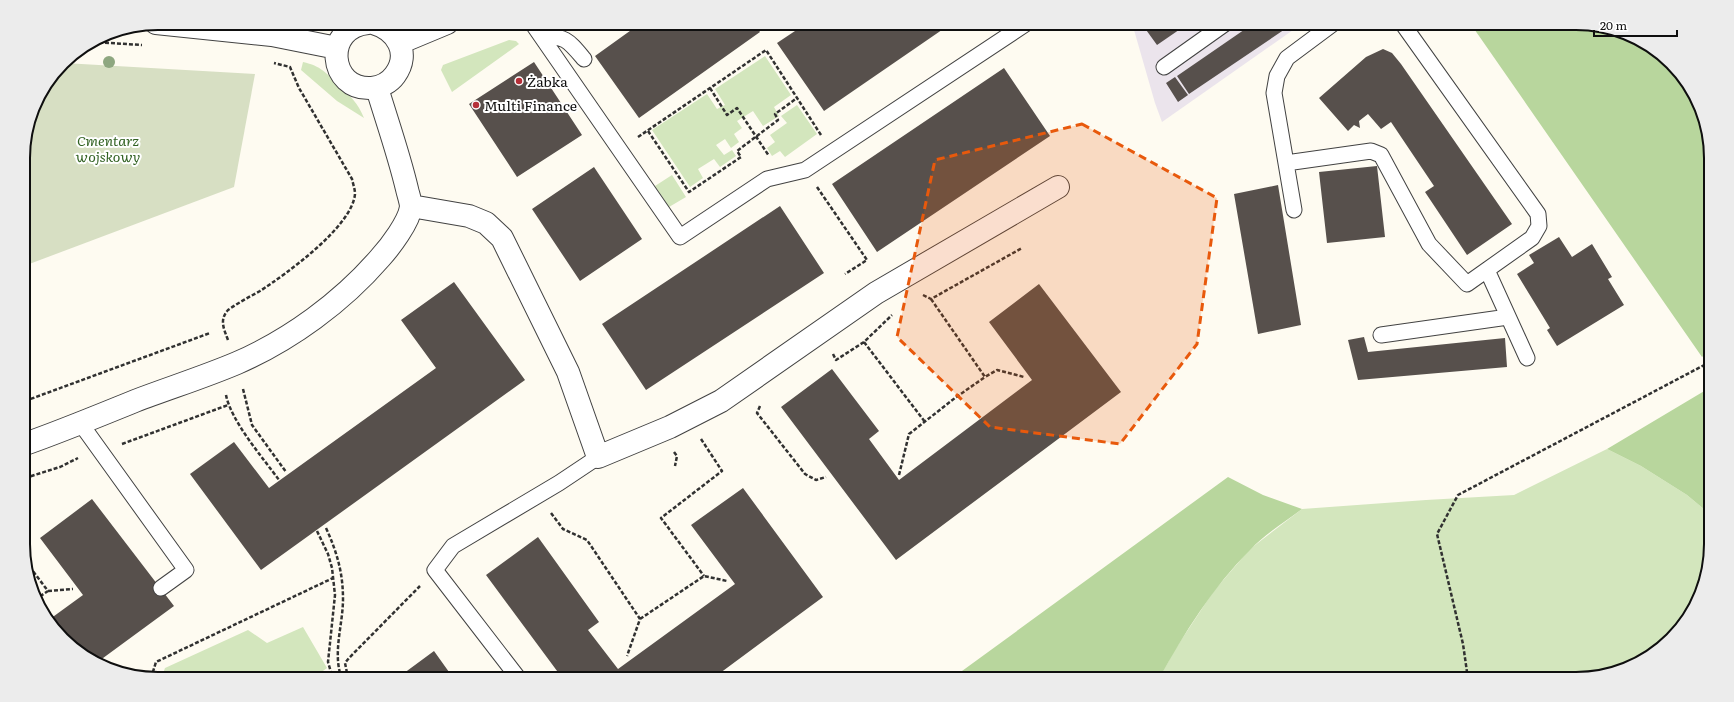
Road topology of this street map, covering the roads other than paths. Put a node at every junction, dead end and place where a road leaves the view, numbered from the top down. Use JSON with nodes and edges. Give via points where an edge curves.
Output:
{"nodes":[{"id":1,"x":219,"y":30,"type":"edge"},
{"id":2,"x":348,"y":30,"type":"edge"},
{"id":3,"x":389,"y":30,"type":"edge"},
{"id":4,"x":431,"y":30,"type":"edge"},
{"id":5,"x":537,"y":30,"type":"edge"},
{"id":6,"x":539,"y":30,"type":"edge"},
{"id":7,"x":1016,"y":30,"type":"edge"},
{"id":8,"x":1216,"y":30,"type":"edge"},
{"id":9,"x":1325,"y":30,"type":"edge"},
{"id":10,"x":1407,"y":30,"type":"edge"},
{"id":11,"x":399,"y":43,"type":"junction"},
{"id":12,"x":337,"y":48,"type":"junction"},
{"id":13,"x":584,"y":59,"type":"dead end"},
{"id":14,"x":1164,"y":67,"type":"dead end"},
{"id":15,"x":377,"y":88,"type":"junction"},
{"id":16,"x":1286,"y":163,"type":"junction"},
{"id":17,"x":1058,"y":187,"type":"dead end"},
{"id":18,"x":411,"y":206,"type":"junction"},
{"id":19,"x":1294,"y":210,"type":"dead end"},
{"id":20,"x":1487,"y":270,"type":"junction"},
{"id":21,"x":1508,"y":317,"type":"junction"},
{"id":22,"x":1381,"y":335,"type":"dead end"},
{"id":23,"x":1527,"y":358,"type":"dead end"},
{"id":24,"x":81,"y":424,"type":"junction"},
{"id":25,"x":30,"y":442,"type":"edge"},
{"id":26,"x":598,"y":457,"type":"junction"},
{"id":27,"x":161,"y":588,"type":"dead end"},
{"id":28,"x":515,"y":672,"type":"edge"}],
"edges":[{"from":1,"to":12,"type":"street","via":[[272,35]]},
{"from":2,"to":12,"type":"street","via":[[341,37]]},
{"from":3,"to":11,"type":"street"},
{"from":4,"to":11,"type":"street"},
{"from":5,"to":7,"type":"lane","via":[[680,237],[767,179],[805,170]]},
{"from":6,"to":13,"type":"lane","via":[[568,41]]},
{"from":8,"to":14,"type":"lane"},
{"from":9,"to":16,"type":"lane","via":[[1287,58],[1276,76],[1274,93]]},
{"from":10,"to":20,"type":"lane","via":[[1538,214],[1539,226],[1532,238]]},
{"from":11,"to":15,"type":"street","via":[[401,57],[398,71],[393,78]]},
{"from":12,"to":15,"type":"street","via":[[336,58],[342,76],[358,86]]},
{"from":15,"to":18,"type":"street"},
{"from":16,"to":19,"type":"lane"},
{"from":16,"to":20,"type":"lane","via":[[1371,151],[1381,155],[1429,244],[1467,284]]},
{"from":17,"to":26,"type":"street","via":[[876,293],[721,401],[670,427]]},
{"from":18,"to":24,"type":"street","via":[[393,244],[368,273],[348,292],[285,337],[261,352],[230,366]]},
{"from":18,"to":26,"type":"street","via":[[469,216],[486,223],[502,238],[568,372]]},
{"from":20,"to":21,"type":"lane"},
{"from":21,"to":22,"type":"lane"},
{"from":21,"to":23,"type":"lane"},
{"from":24,"to":25,"type":"street"},
{"from":24,"to":27,"type":"lane","via":[[186,570]]},
{"from":26,"to":28,"type":"lane","via":[[453,546],[435,570]]}]}
